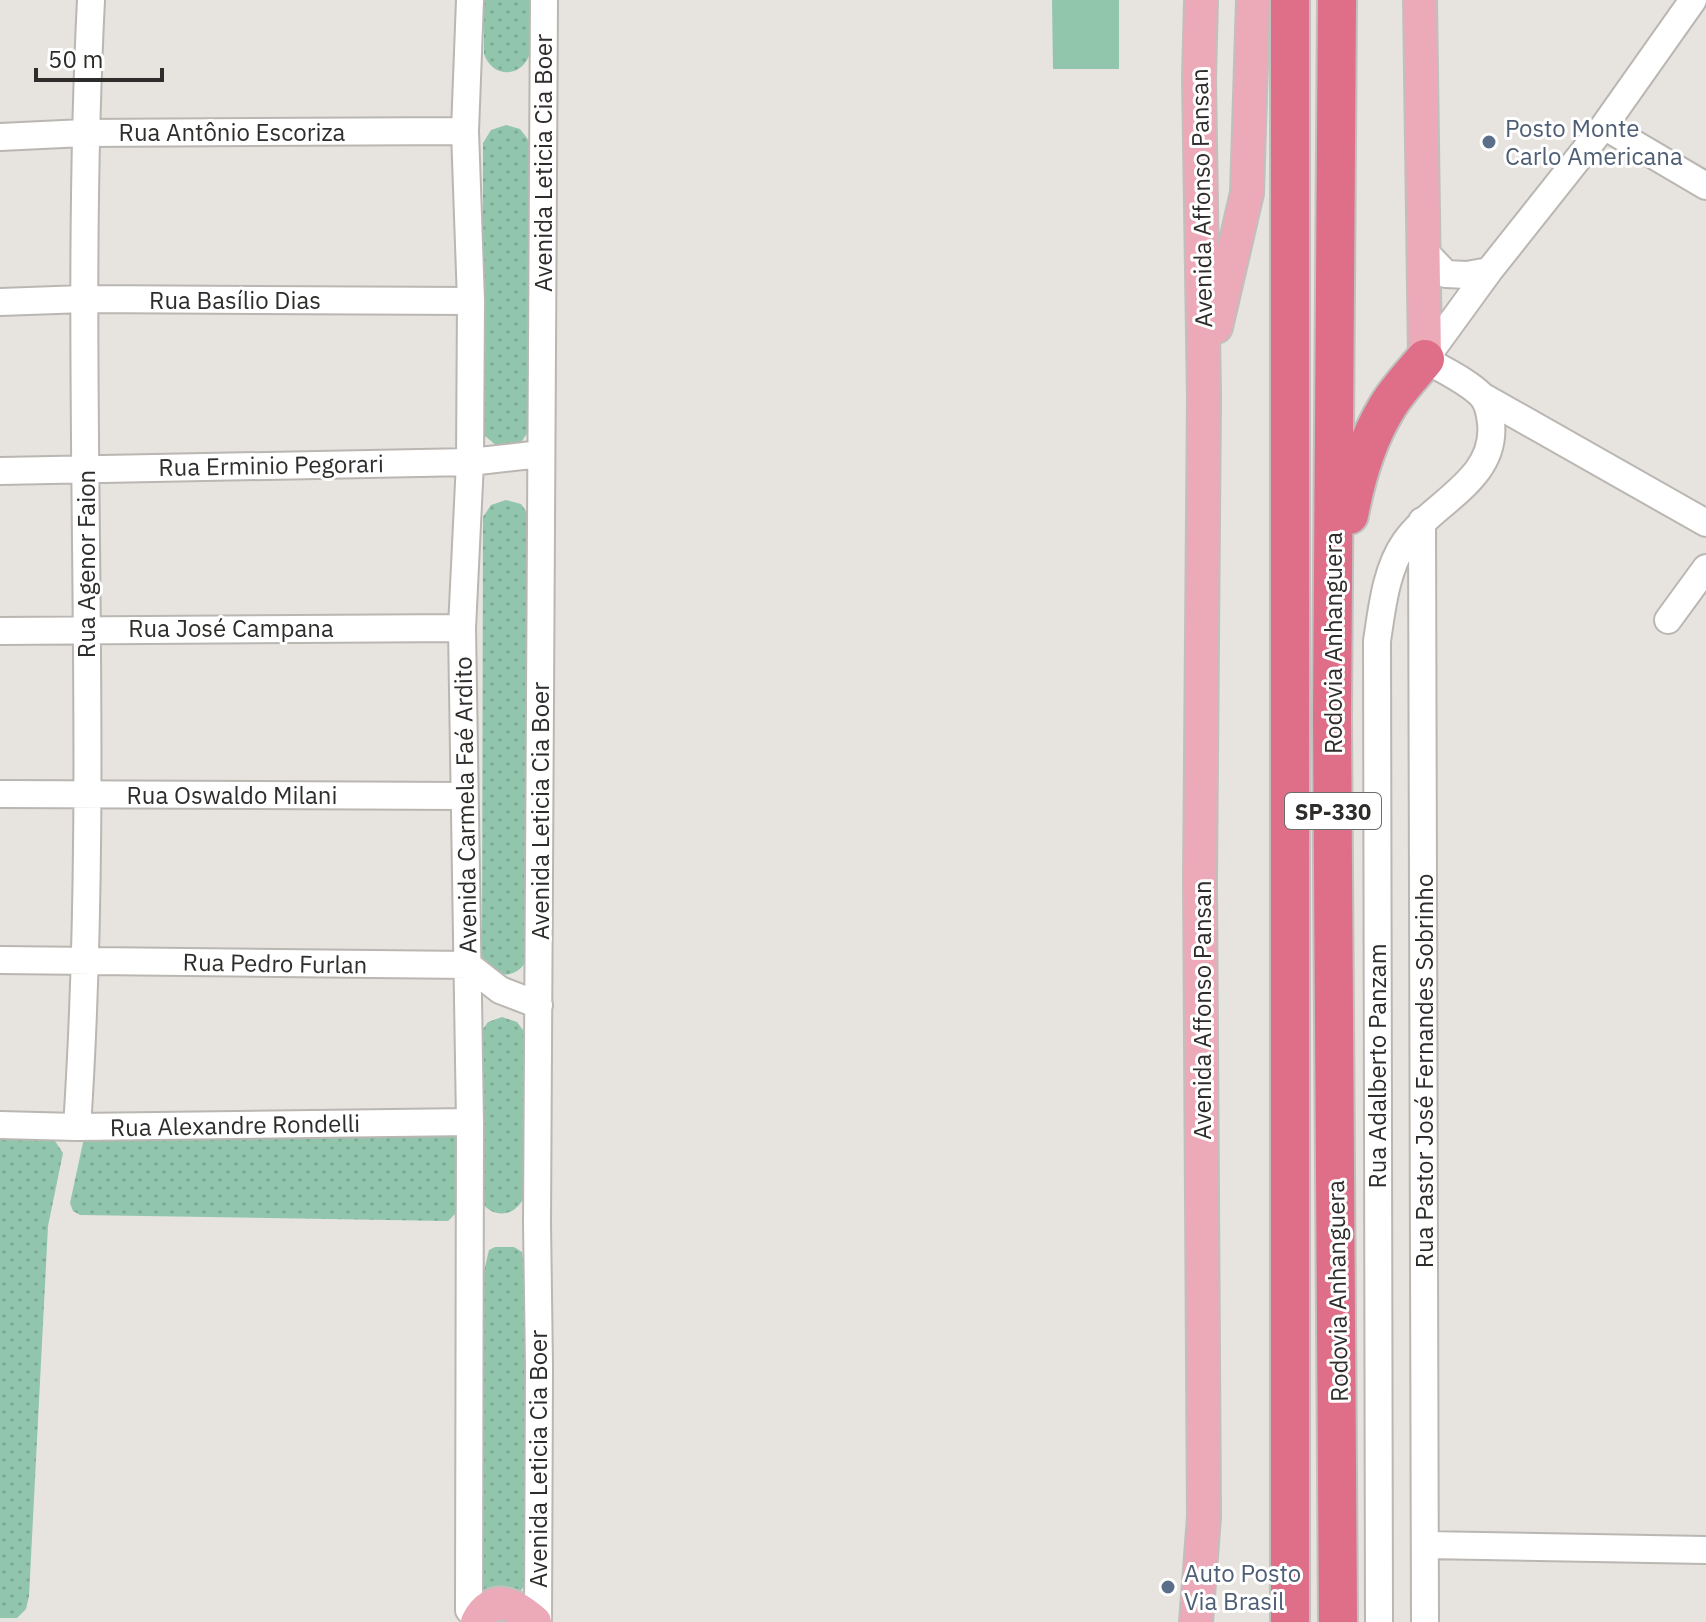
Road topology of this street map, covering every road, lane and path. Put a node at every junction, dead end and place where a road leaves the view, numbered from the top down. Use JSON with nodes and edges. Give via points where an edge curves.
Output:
{"nodes":[{"id":1,"x":91,"y":0,"type":"edge"},
{"id":2,"x":470,"y":0,"type":"edge"},
{"id":3,"x":544,"y":0,"type":"edge"},
{"id":4,"x":1201,"y":0,"type":"edge"},
{"id":5,"x":1253,"y":0,"type":"edge"},
{"id":6,"x":1290,"y":0,"type":"edge"},
{"id":7,"x":1337,"y":0,"type":"edge"},
{"id":8,"x":1420,"y":0,"type":"edge"},
{"id":9,"x":1693,"y":0,"type":"edge"},
{"id":10,"x":1250,"y":75,"type":"junction"},
{"id":11,"x":1199,"y":78,"type":"junction"},
{"id":12,"x":1604,"y":126,"type":"junction"},
{"id":13,"x":465,"y":131,"type":"junction"},
{"id":14,"x":84,"y":133,"type":"junction"},
{"id":15,"x":0,"y":137,"type":"edge"},
{"id":16,"x":1706,"y":186,"type":"edge"},
{"id":17,"x":1424,"y":251,"type":"junction"},
{"id":18,"x":1489,"y":271,"type":"junction"},
{"id":19,"x":84,"y":299,"type":"junction"},
{"id":20,"x":471,"y":301,"type":"junction"},
{"id":21,"x":0,"y":302,"type":"edge"},
{"id":22,"x":1425,"y":359,"type":"junction"},
{"id":23,"x":1482,"y":396,"type":"junction"},
{"id":24,"x":1204,"y":397,"type":"junction"},
{"id":25,"x":541,"y":454,"type":"junction"},
{"id":26,"x":470,"y":462,"type":"junction"},
{"id":27,"x":87,"y":468,"type":"junction"},
{"id":28,"x":0,"y":471,"type":"edge"},
{"id":29,"x":1422,"y":521,"type":"junction"},
{"id":30,"x":1706,"y":523,"type":"edge"},
{"id":31,"x":1706,"y":568,"type":"edge"},
{"id":32,"x":1668,"y":620,"type":"dead end"},
{"id":33,"x":462,"y":628,"type":"junction"},
{"id":34,"x":85,"y":629,"type":"junction"},
{"id":35,"x":0,"y":631,"type":"edge"},
{"id":36,"x":1332,"y":717,"type":"junction"},
{"id":37,"x":0,"y":794,"type":"edge"},
{"id":38,"x":87,"y":794,"type":"junction"},
{"id":39,"x":463,"y":796,"type":"junction"},
{"id":40,"x":0,"y":960,"type":"edge"},
{"id":41,"x":85,"y":960,"type":"junction"},
{"id":42,"x":468,"y":965,"type":"junction"},
{"id":43,"x":539,"y":1005,"type":"junction"},
{"id":44,"x":470,"y":1122,"type":"junction"},
{"id":45,"x":0,"y":1125,"type":"edge"},
{"id":46,"x":77,"y":1127,"type":"junction"},
{"id":47,"x":1425,"y":1545,"type":"junction"},
{"id":48,"x":1706,"y":1550,"type":"edge"},
{"id":49,"x":472,"y":1618,"type":"edge"},
{"id":50,"x":536,"y":1622,"type":"edge"},
{"id":51,"x":1196,"y":1622,"type":"edge"},
{"id":52,"x":1290,"y":1622,"type":"edge"},
{"id":53,"x":1338,"y":1622,"type":"edge"},
{"id":54,"x":1379,"y":1622,"type":"edge"},
{"id":55,"x":1425,"y":1622,"type":"edge"}],
"edges":[{"from":1,"to":14,"type":"street","name":"Rua Agenor Faion"},
{"from":2,"to":13,"type":"street","name":"Avenida Carmela Faé Ardito"},
{"from":3,"to":25,"type":"street","name":"Avenida Leticia Cia Boer"},
{"from":4,"to":11,"type":"main road","name":"Avenida Affonso Pansan"},
{"from":5,"to":10,"type":"main road","name":"Avenida Affonso Pansan"},
{"from":6,"to":52,"type":"highway","name":"Rodovia Anhanguera","number":"SP-330"},
{"from":7,"to":36,"type":"highway","name":"Rodovia Anhanguera","number":"SP-330"},
{"from":8,"to":17,"type":"main road"},
{"from":9,"to":12,"type":"street"},
{"from":10,"to":11,"type":"main road","via":[[1233,88],[1214,88]]},
{"from":10,"to":24,"type":"main road","name":"Avenida Affonso Pansan","via":[[1247,193]]},
{"from":11,"to":24,"type":"main road","name":"Avenida Affonso Pansan"},
{"from":12,"to":16,"type":"street"},
{"from":12,"to":18,"type":"street"},
{"from":13,"to":14,"type":"street","name":"Rua Antônio Escoriza"},
{"from":13,"to":20,"type":"street","name":"Avenida Carmela Faé Ardito"},
{"from":14,"to":15,"type":"street","name":"Rua Antônio Escoriza"},
{"from":14,"to":19,"type":"street","name":"Rua Agenor Faion"},
{"from":17,"to":18,"type":"street","via":[[1446,274]]},
{"from":17,"to":22,"type":"main road"},
{"from":18,"to":22,"type":"street"},
{"from":19,"to":20,"type":"street","name":"Rua Basílio Dias"},
{"from":19,"to":21,"type":"street","name":"Rua Basílio Dias"},
{"from":19,"to":27,"type":"street","name":"Rua Agenor Faion"},
{"from":20,"to":26,"type":"street","name":"Avenida Carmela Faé Ardito"},
{"from":22,"to":23,"type":"street"},
{"from":22,"to":36,"type":"highway","via":[[1387,406],[1356,480],[1344,540]]},
{"from":23,"to":29,"type":"street","name":"Rua Adalberto Panzam","via":[[1492,430],[1483,463],[1472,479]]},
{"from":23,"to":30,"type":"street"},
{"from":24,"to":51,"type":"main road","name":"Avenida Affonso Pansan","via":[[1204,1517]]},
{"from":25,"to":26,"type":"street","name":"Rua Erminio Pegorari"},
{"from":25,"to":43,"type":"street","name":"Avenida Leticia Cia Boer"},
{"from":26,"to":27,"type":"street","name":"Rua Erminio Pegorari"},
{"from":26,"to":33,"type":"street","name":"Avenida Carmela Faé Ardito"},
{"from":27,"to":28,"type":"street","name":"Rua Erminio Pegorari"},
{"from":27,"to":34,"type":"street","name":"Rua Agenor Faion"},
{"from":29,"to":47,"type":"street","name":"Rua Pastor José Fernandes Sobrinho"},
{"from":29,"to":54,"type":"street","name":"Rua Adalberto Panzam","via":[[1403,544],[1390,575],[1377,641]]},
{"from":31,"to":32,"type":"street"},
{"from":33,"to":34,"type":"street","name":"Rua José Campana"},
{"from":33,"to":39,"type":"street","name":"Avenida Carmela Faé Ardito"},
{"from":34,"to":35,"type":"street","name":"Rua José Campana"},
{"from":34,"to":38,"type":"street","name":"Rua Agenor Faion"},
{"from":36,"to":53,"type":"highway","name":"Rodovia Anhanguera","number":"SP-330"},
{"from":37,"to":38,"type":"street","name":"Rua Oswaldo Milani"},
{"from":38,"to":39,"type":"street","name":"Rua Oswaldo Milani"},
{"from":38,"to":41,"type":"street","name":"Rua Agenor Faion"},
{"from":39,"to":42,"type":"street","name":"Avenida Carmela Faé Ardito"},
{"from":40,"to":41,"type":"street","name":"Rua Pedro Furlan"},
{"from":41,"to":42,"type":"street","name":"Rua Pedro Furlan"},
{"from":41,"to":46,"type":"street","name":"Rua Agenor Faion"},
{"from":42,"to":43,"type":"street","via":[[500,990]]},
{"from":42,"to":44,"type":"street","name":"Avenida Carmela Faé Ardito"},
{"from":43,"to":50,"type":"street","name":"Avenida Leticia Cia Boer"},
{"from":44,"to":46,"type":"street","name":"Rua Alexandre Rondelli"},
{"from":44,"to":49,"type":"street","name":"Avenida Carmela Faé Ardito"},
{"from":45,"to":46,"type":"street","name":"Rua Alexandre Rondelli"},
{"from":47,"to":48,"type":"street"},
{"from":47,"to":55,"type":"street","name":"Rua Pastor José Fernandes Sobrinho"},
{"from":49,"to":50,"type":"main road","via":[[502,1603],[520,1608]]}]}
